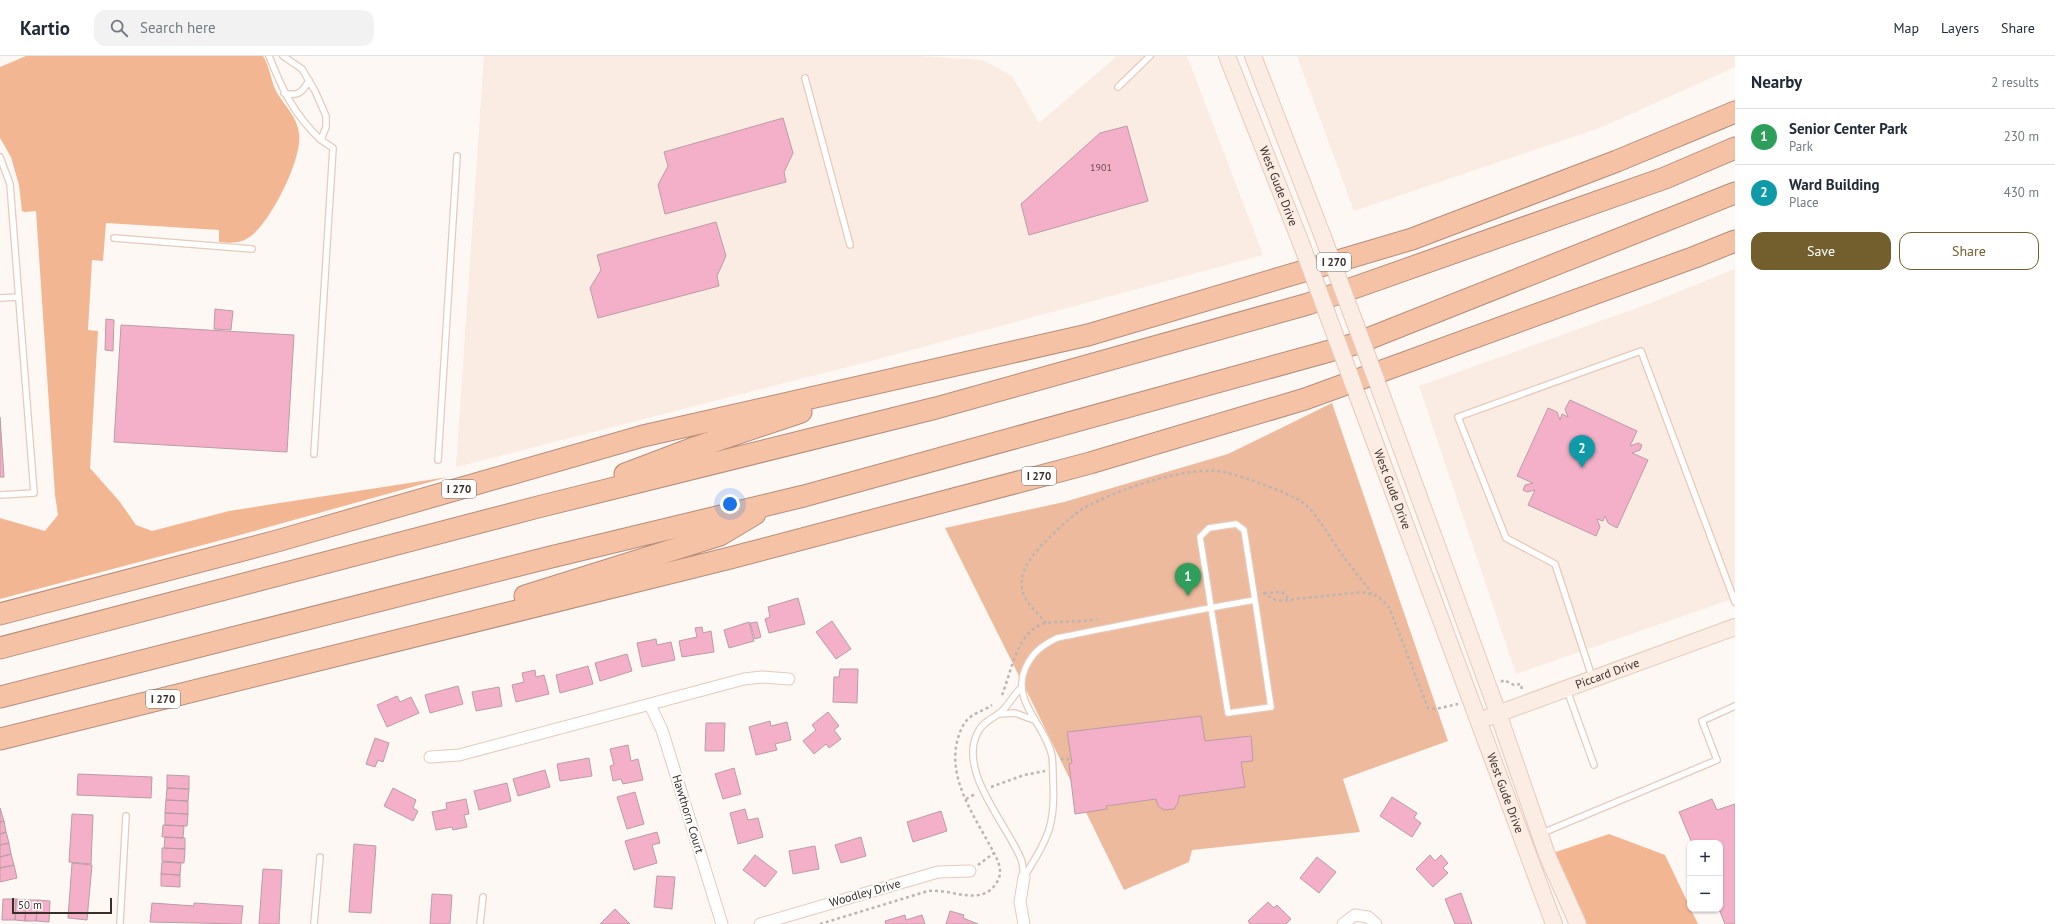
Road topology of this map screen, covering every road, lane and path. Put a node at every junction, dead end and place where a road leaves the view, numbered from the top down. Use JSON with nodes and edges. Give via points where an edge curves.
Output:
{"nodes":[{"id":1,"x":269,"y":56,"type":"edge"},
{"id":2,"x":283,"y":56,"type":"edge"},
{"id":3,"x":1150,"y":56,"type":"edge"},
{"id":4,"x":1227,"y":56,"type":"edge"},
{"id":5,"x":1253,"y":56,"type":"edge"},
{"id":6,"x":805,"y":78,"type":"dead end"},
{"id":7,"x":309,"y":80,"type":"junction"},
{"id":8,"x":1118,"y":87,"type":"dead end"},
{"id":9,"x":284,"y":93,"type":"junction"},
{"id":10,"x":1735,"y":112,"type":"edge"},
{"id":11,"x":321,"y":140,"type":"junction"},
{"id":12,"x":1735,"y":148,"type":"edge"},
{"id":13,"x":457,"y":156,"type":"dead end"},
{"id":14,"x":0,"y":157,"type":"edge"},
{"id":15,"x":1735,"y":193,"type":"edge"},
{"id":16,"x":114,"y":238,"type":"dead end"},
{"id":17,"x":1735,"y":241,"type":"edge"},
{"id":18,"x":850,"y":245,"type":"dead end"},
{"id":19,"x":252,"y":249,"type":"dead end"},
{"id":20,"x":19,"y":297,"type":"junction"},
{"id":21,"x":0,"y":298,"type":"edge"},
{"id":22,"x":920,"y":373,"type":"junction"},
{"id":23,"x":314,"y":454,"type":"dead end"},
{"id":24,"x":438,"y":460,"type":"dead end"},
{"id":25,"x":0,"y":496,"type":"edge"},
{"id":26,"x":773,"y":503,"type":"junction"},
{"id":27,"x":538,"y":508,"type":"junction"},
{"id":28,"x":1264,"y":593,"type":"junction"},
{"id":29,"x":1255,"y":594,"type":"junction"},
{"id":30,"x":1372,"y":594,"type":"junction"},
{"id":31,"x":1256,"y":600,"type":"junction"},
{"id":32,"x":1291,"y":601,"type":"junction"},
{"id":33,"x":1735,"y":602,"type":"edge"},
{"id":34,"x":1211,"y":608,"type":"junction"},
{"id":35,"x":0,"y":614,"type":"edge"},
{"id":36,"x":1104,"y":618,"type":"dead end"},
{"id":37,"x":1046,"y":623,"type":"junction"},
{"id":38,"x":1735,"y":627,"type":"edge"},
{"id":39,"x":0,"y":648,"type":"edge"},
{"id":40,"x":326,"y":659,"type":"junction"},
{"id":41,"x":1592,"y":678,"type":"junction"},
{"id":42,"x":789,"y":679,"type":"dead end"},
{"id":43,"x":1504,"y":680,"type":"dead end"},
{"id":44,"x":1521,"y":684,"type":"dead end"},
{"id":45,"x":1566,"y":688,"type":"junction"},
{"id":46,"x":1020,"y":689,"type":"junction"},
{"id":47,"x":0,"y":697,"type":"edge"},
{"id":48,"x":1000,"y":701,"type":"dead end"},
{"id":49,"x":995,"y":704,"type":"dead end"},
{"id":50,"x":1459,"y":704,"type":"dead end"},
{"id":51,"x":650,"y":705,"type":"junction"},
{"id":52,"x":1735,"y":706,"type":"edge"},
{"id":53,"x":1498,"y":713,"type":"junction"},
{"id":54,"x":997,"y":714,"type":"junction"},
{"id":55,"x":1480,"y":721,"type":"junction"},
{"id":56,"x":1036,"y":722,"type":"junction"},
{"id":57,"x":0,"y":740,"type":"edge"},
{"id":58,"x":430,"y":757,"type":"dead end"},
{"id":59,"x":1072,"y":759,"type":"dead end"},
{"id":60,"x":1594,"y":765,"type":"dead end"},
{"id":61,"x":1052,"y":768,"type":"junction"},
{"id":62,"x":984,"y":790,"type":"junction"},
{"id":63,"x":966,"y":799,"type":"junction"},
{"id":64,"x":126,"y":816,"type":"dead end"},
{"id":65,"x":1540,"y":834,"type":"junction"},
{"id":66,"x":994,"y":853,"type":"junction"},
{"id":67,"x":320,"y":857,"type":"dead end"},
{"id":68,"x":970,"y":871,"type":"joint"},
{"id":69,"x":1024,"y":877,"type":"junction"},
{"id":70,"x":483,"y":897,"type":"dead end"},
{"id":71,"x":120,"y":924,"type":"edge"},
{"id":72,"x":314,"y":924,"type":"edge"},
{"id":73,"x":480,"y":924,"type":"edge"},
{"id":74,"x":722,"y":924,"type":"edge"},
{"id":75,"x":760,"y":924,"type":"edge"},
{"id":76,"x":820,"y":924,"type":"edge"},
{"id":77,"x":1024,"y":924,"type":"edge"},
{"id":78,"x":1343,"y":924,"type":"edge"},
{"id":79,"x":1376,"y":924,"type":"edge"},
{"id":80,"x":1554,"y":924,"type":"edge"},
{"id":81,"x":1578,"y":924,"type":"edge"}],
"edges":[{"from":1,"to":9,"type":"lane"},
{"from":2,"to":7,"type":"lane","via":[[302,69]]},
{"from":3,"to":8,"type":"lane"},
{"from":4,"to":55,"type":"main road","name":"West Gude Drive","bridge":true,"via":[[1301,243]]},
{"from":5,"to":53,"type":"main road","name":"West Gude Drive","bridge":true,"via":[[1323,237]]},
{"from":6,"to":18,"type":"lane"},
{"from":7,"to":9,"type":"lane","via":[[303,92]]},
{"from":7,"to":11,"type":"lane","via":[[326,116],[326,127]]},
{"from":9,"to":11,"type":"lane","via":[[306,126]]},
{"from":10,"to":22,"type":"highway","number":"I 270","via":[[1617,161],[1412,239],[1088,335]]},
{"from":11,"to":23,"type":"lane","via":[[333,148]]},
{"from":12,"to":27,"type":"highway","number":"I 270","via":[[1665,178],[1308,304],[936,408]]},
{"from":13,"to":24,"type":"lane"},
{"from":14,"to":20,"type":"lane","via":[[10,184]]},
{"from":15,"to":26,"type":"highway","via":[[1355,344]]},
{"from":16,"to":19,"type":"lane"},
{"from":17,"to":40,"type":"highway","number":"I 270","via":[[1305,399],[1090,463],[730,558]]},
{"from":20,"to":21,"type":"lane"},
{"from":20,"to":25,"type":"lane","via":[[34,494]]},
{"from":22,"to":27,"type":"highway","via":[[691,449]]},
{"from":22,"to":35,"type":"highway","number":"I 270","via":[[643,436],[277,541]]},
{"from":26,"to":40,"type":"highway","via":[[720,535]]},
{"from":26,"to":47,"type":"highway"},
{"from":27,"to":39,"type":"highway","number":"I 270"},
{"from":28,"to":29,"type":"path"},
{"from":28,"to":32,"type":"path","via":[[1277,601]]},
{"from":28,"to":32,"type":"path","via":[[1282,592]]},
{"from":29,"to":31,"type":"lane"},
{"from":29,"to":34,"type":"lane","via":[[1244,530],[1236,524],[1209,528],[1200,537]]},
{"from":30,"to":32,"type":"path","via":[[1362,592]]},
{"from":30,"to":37,"type":"path","via":[[1313,511],[1303,502],[1278,490],[1218,471],[1193,472],[1174,474],[1107,496],[1083,509],[1038,549],[1027,563],[1022,576],[1022,589],[1025,598]]},
{"from":30,"to":50,"type":"path","via":[[1389,607],[1428,708],[1436,709]]},
{"from":31,"to":34,"type":"lane"},
{"from":31,"to":34,"type":"lane","via":[[1271,708],[1228,713]]},
{"from":33,"to":41,"type":"lane","via":[[1641,351],[1458,417],[1506,538],[1555,564]]},
{"from":34,"to":46,"type":"lane","via":[[1056,638],[1030,657],[1021,677]]},
{"from":36,"to":37,"type":"path","via":[[1070,623]]},
{"from":37,"to":48,"type":"path","via":[[1034,629],[1021,642]]},
{"from":38,"to":41,"type":"main road","name":"Piccard Drive"},
{"from":40,"to":57,"type":"highway","number":"I 270"},
{"from":41,"to":45,"type":"main road","name":"Piccard Drive"},
{"from":42,"to":51,"type":"street","via":[[762,677],[744,680]]},
{"from":43,"to":44,"type":"path","via":[[1514,685]]},
{"from":45,"to":53,"type":"main road","name":"Piccard Drive"},
{"from":45,"to":60,"type":"lane"},
{"from":46,"to":54,"type":"lane"},
{"from":46,"to":56,"type":"lane"},
{"from":49,"to":63,"type":"path","via":[[970,718],[960,732],[954,763]]},
{"from":51,"to":58,"type":"street","via":[[459,755]]},
{"from":51,"to":74,"type":"street","name":"Hawthorn Court","via":[[662,730]]},
{"from":52,"to":65,"type":"lane","via":[[1702,721],[1717,760]]},
{"from":53,"to":55,"type":"main road","name":"Piccard Drive"},
{"from":53,"to":65,"type":"main road","name":"West Gude Drive"},
{"from":54,"to":56,"type":"lane","via":[[1015,714]]},
{"from":54,"to":62,"type":"lane","via":[[978,730],[974,742],[972,759],[977,779]]},
{"from":55,"to":80,"type":"main road","name":"West Gude Drive"},
{"from":56,"to":61,"type":"lane","via":[[1047,740],[1052,756]]},
{"from":59,"to":61,"type":"path","via":[[1062,759]]},
{"from":61,"to":62,"type":"path"},
{"from":61,"to":69,"type":"lane","via":[[1052,825],[1042,848]]},
{"from":62,"to":63,"type":"path"},
{"from":62,"to":69,"type":"lane","via":[[1022,860]]},
{"from":63,"to":66,"type":"path"},
{"from":64,"to":71,"type":"lane"},
{"from":65,"to":81,"type":"main road","name":"West Gude Drive"},
{"from":66,"to":68,"type":"path"},
{"from":66,"to":76,"type":"path","via":[[1000,871],[999,880],[989,892],[982,895],[972,897],[938,890],[928,891]]},
{"from":67,"to":72,"type":"lane"},
{"from":68,"to":75,"type":"street","name":"Woodley Drive","via":[[938,872]]},
{"from":69,"to":77,"type":"street","via":[[1020,902]]},
{"from":70,"to":73,"type":"lane"},
{"from":78,"to":79,"type":"street","via":[[1355,915],[1368,917]]}]}
